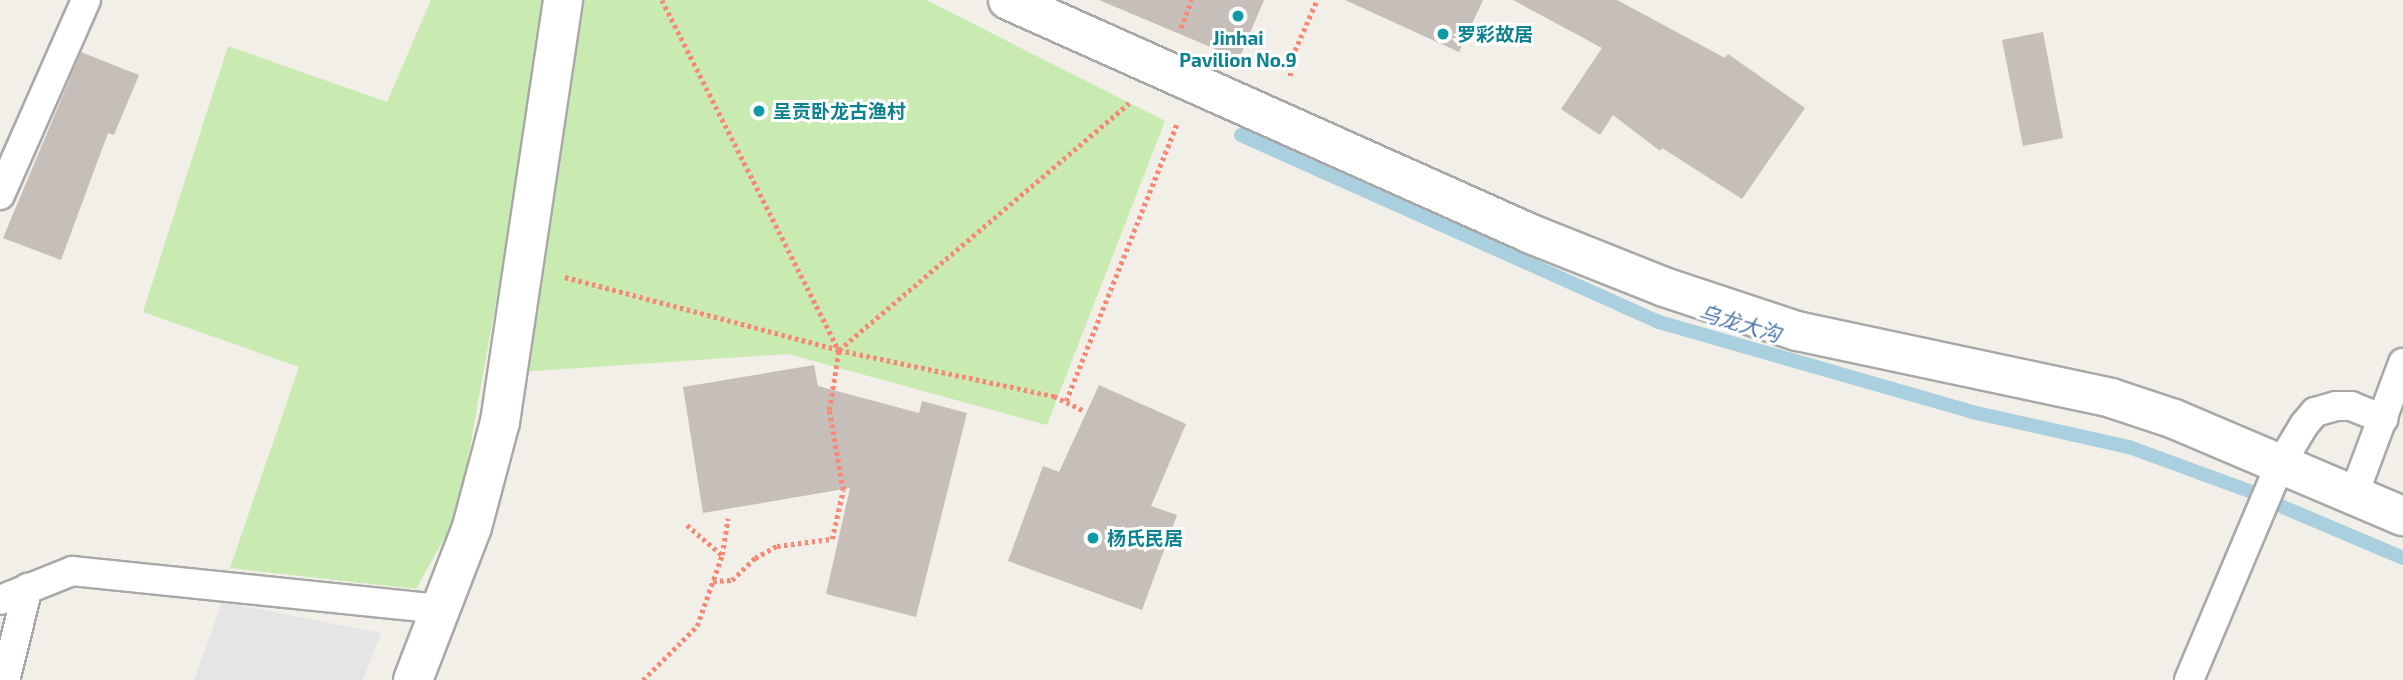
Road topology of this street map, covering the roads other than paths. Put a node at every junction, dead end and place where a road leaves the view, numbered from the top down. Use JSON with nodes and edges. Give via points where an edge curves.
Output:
{"nodes":[{"id":1,"x":86,"y":0,"type":"edge"},
{"id":2,"x":563,"y":0,"type":"edge"},
{"id":3,"x":1008,"y":0,"type":"edge"},
{"id":4,"x":0,"y":195,"type":"edge"},
{"id":5,"x":2403,"y":363,"type":"edge"},
{"id":6,"x":2382,"y":419,"type":"junction"},
{"id":7,"x":2280,"y":465,"type":"junction"},
{"id":8,"x":2354,"y":494,"type":"junction"},
{"id":9,"x":2403,"y":516,"type":"edge"},
{"id":10,"x":28,"y":589,"type":"junction"},
{"id":11,"x":0,"y":600,"type":"edge"},
{"id":12,"x":439,"y":609,"type":"junction"},
{"id":13,"x":5,"y":680,"type":"edge"},
{"id":14,"x":413,"y":680,"type":"edge"},
{"id":15,"x":2189,"y":680,"type":"edge"}],
"edges":[{"from":1,"to":4,"type":"lane"},
{"from":2,"to":12,"type":"street","via":[[500,422],[472,527]]},
{"from":3,"to":7,"type":"street","via":[[1531,234],[1664,287],[1797,331],[2111,397]]},
{"from":5,"to":6,"type":"lane"},
{"from":6,"to":7,"type":"lane","via":[[2351,406],[2315,412]]},
{"from":6,"to":8,"type":"lane"},
{"from":7,"to":8,"type":"street"},
{"from":7,"to":15,"type":"lane"},
{"from":8,"to":9,"type":"street"},
{"from":10,"to":11,"type":"lane"},
{"from":10,"to":12,"type":"lane","via":[[72,571]]},
{"from":10,"to":13,"type":"lane"},
{"from":12,"to":14,"type":"street"}]}
